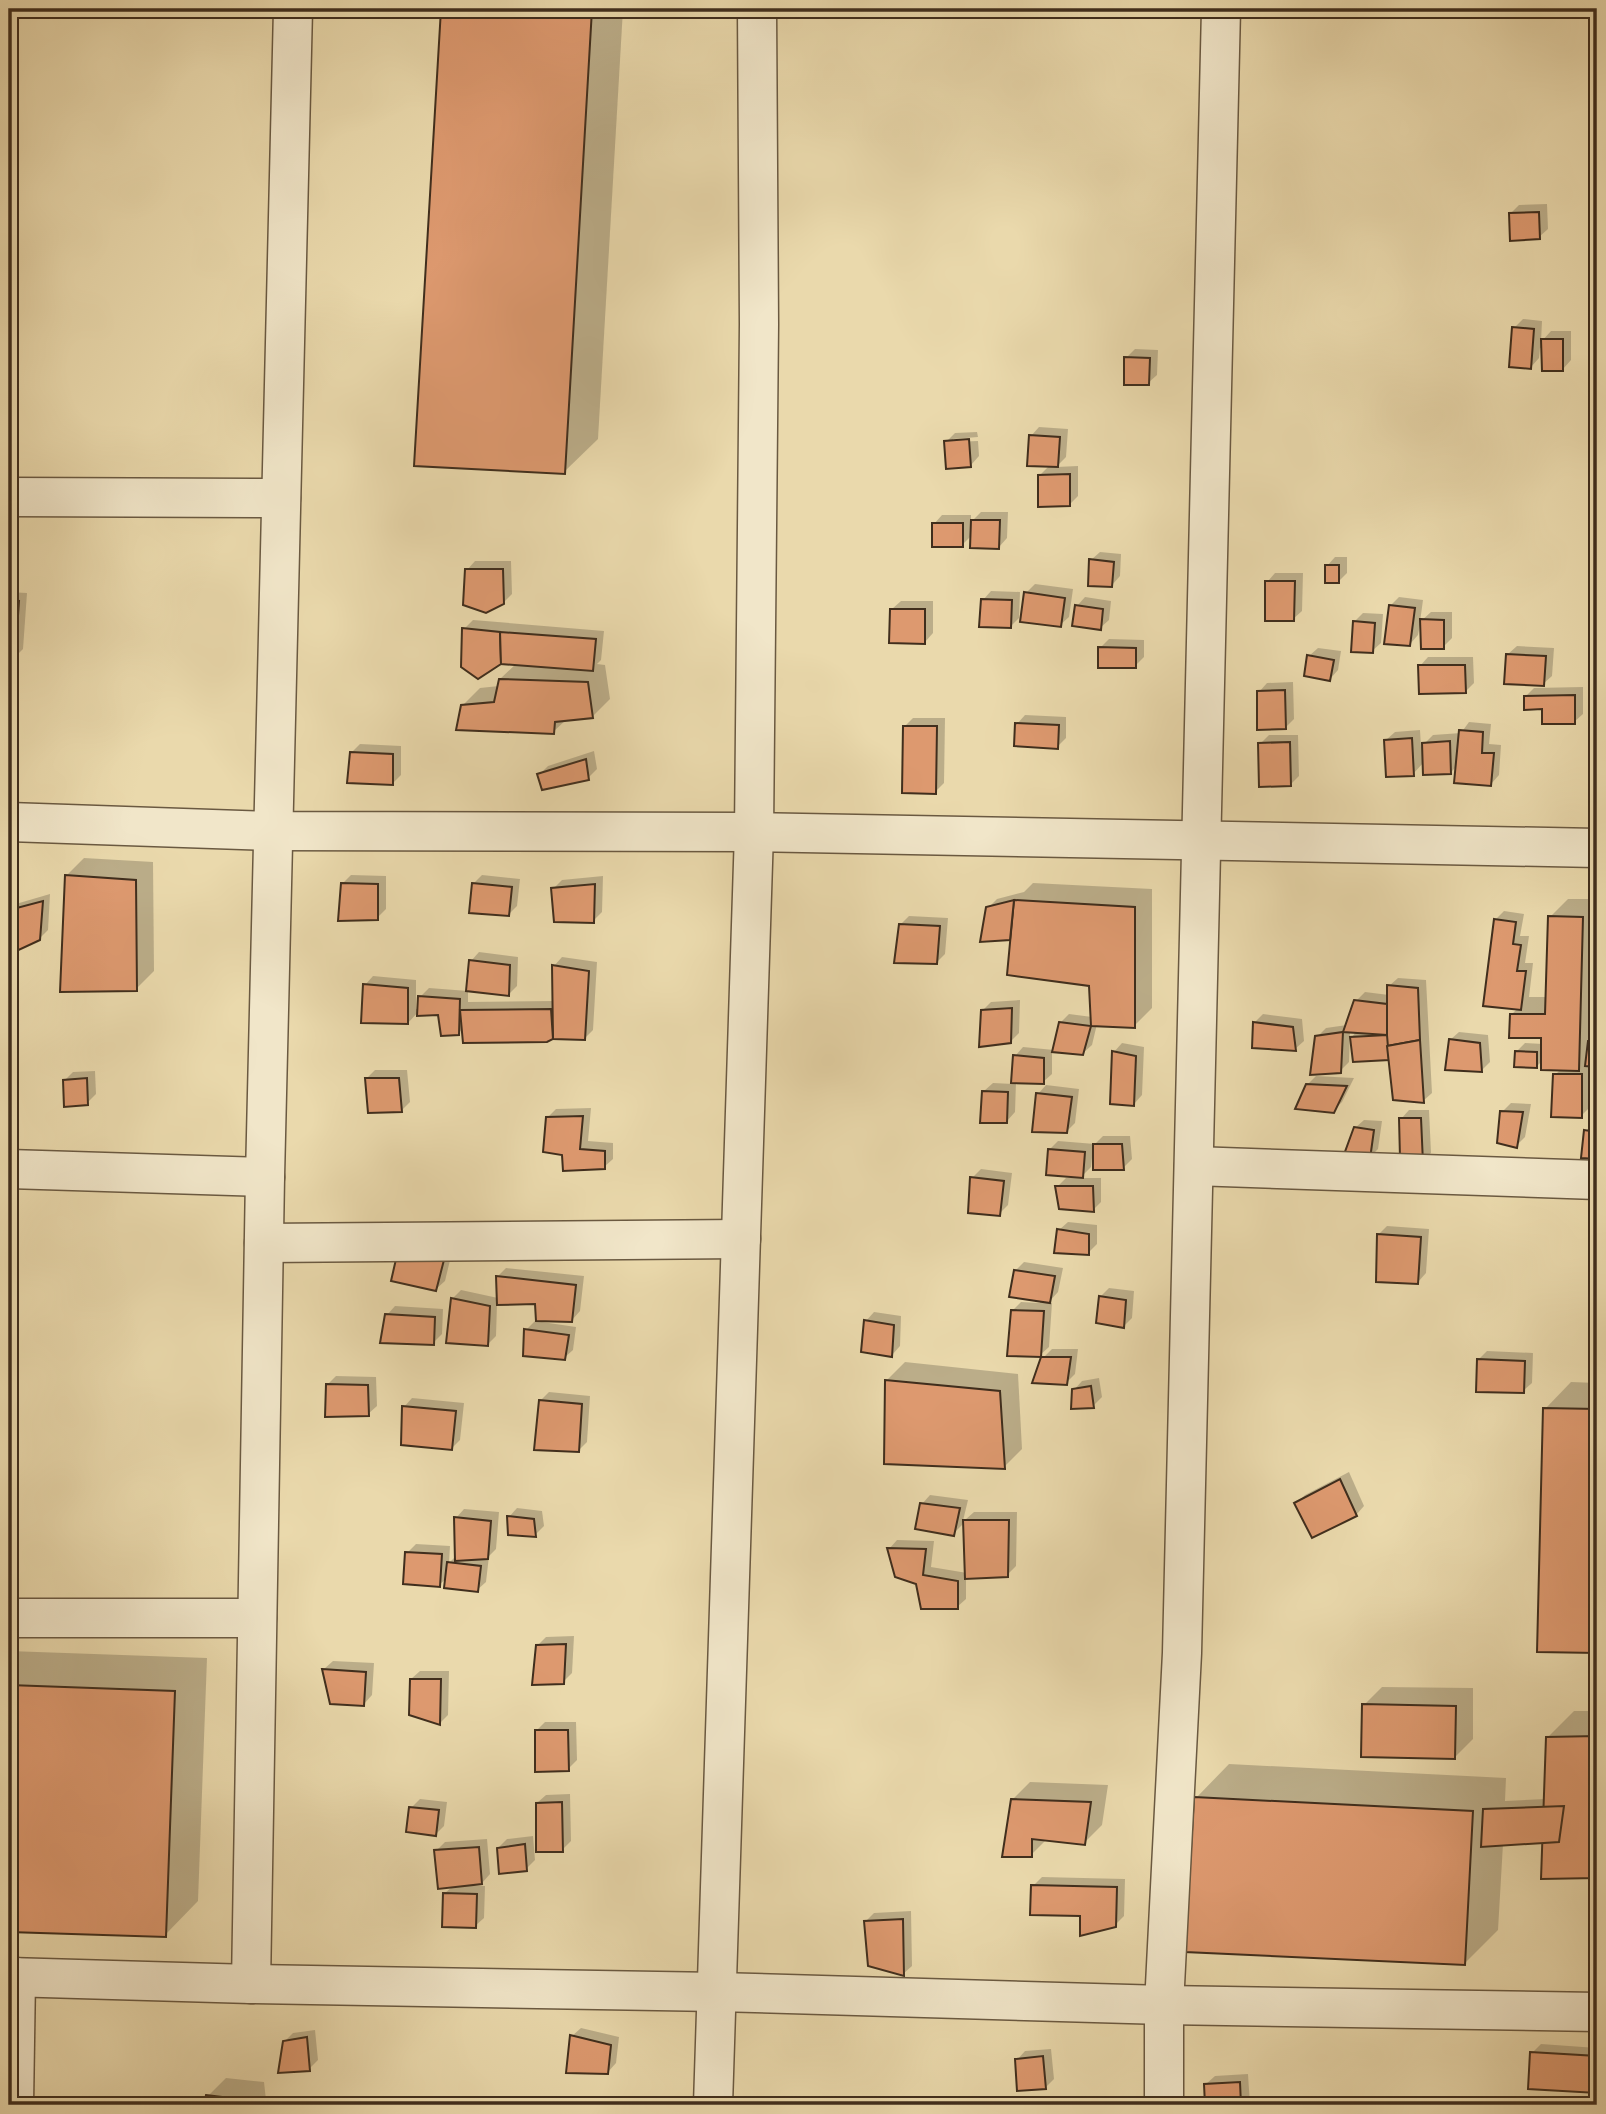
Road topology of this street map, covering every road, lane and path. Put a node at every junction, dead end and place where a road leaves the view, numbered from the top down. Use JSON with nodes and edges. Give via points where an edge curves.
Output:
{"nodes":[{"id":1,"x":293,"y":9,"type":"edge"},
{"id":2,"x":757,"y":9,"type":"edge"},
{"id":3,"x":1221,"y":9,"type":"edge"},
{"id":4,"x":9,"y":497,"type":"edge"},
{"id":5,"x":281,"y":498,"type":"junction"},
{"id":6,"x":9,"y":822,"type":"edge"},
{"id":7,"x":274,"y":831,"type":"junction"},
{"id":8,"x":754,"y":832,"type":"junction"},
{"id":9,"x":1200,"y":841,"type":"junction"},
{"id":10,"x":1597,"y":848,"type":"edge"},
{"id":11,"x":1194,"y":1166,"type":"junction"},
{"id":12,"x":9,"y":1169,"type":"edge"},
{"id":13,"x":265,"y":1177,"type":"junction"},
{"id":14,"x":1597,"y":1180,"type":"edge"},
{"id":15,"x":741,"y":1239,"type":"junction"},
{"id":16,"x":264,"y":1242,"type":"junction"},
{"id":17,"x":9,"y":1618,"type":"edge"},
{"id":18,"x":257,"y":1618,"type":"junction"},
{"id":19,"x":12,"y":1977,"type":"edge"},
{"id":20,"x":251,"y":1984,"type":"junction"},
{"id":21,"x":717,"y":1992,"type":"junction"},
{"id":22,"x":1164,"y":2006,"type":"junction"},
{"id":23,"x":1597,"y":2012,"type":"edge"},
{"id":24,"x":14,"y":2105,"type":"edge"},
{"id":25,"x":713,"y":2105,"type":"edge"},
{"id":26,"x":1164,"y":2105,"type":"edge"}],
"edges":[{"from":1,"to":5,"type":"street"},
{"from":2,"to":8,"type":"street"},
{"from":3,"to":9,"type":"street"},
{"from":4,"to":5,"type":"street"},
{"from":5,"to":7,"type":"street"},
{"from":6,"to":7,"type":"street"},
{"from":7,"to":8,"type":"street"},
{"from":7,"to":13,"type":"street"},
{"from":8,"to":9,"type":"street"},
{"from":8,"to":15,"type":"street"},
{"from":9,"to":10,"type":"street"},
{"from":9,"to":11,"type":"street"},
{"from":11,"to":14,"type":"street"},
{"from":11,"to":22,"type":"street","via":[[1182,1654]]},
{"from":12,"to":13,"type":"street"},
{"from":13,"to":16,"type":"street"},
{"from":15,"to":16,"type":"street"},
{"from":15,"to":21,"type":"street"},
{"from":16,"to":18,"type":"street"},
{"from":17,"to":18,"type":"street"},
{"from":18,"to":20,"type":"street"},
{"from":19,"to":20,"type":"street"},
{"from":19,"to":24,"type":"street"},
{"from":20,"to":21,"type":"street"},
{"from":21,"to":22,"type":"street"},
{"from":21,"to":25,"type":"street"},
{"from":22,"to":23,"type":"street"},
{"from":22,"to":26,"type":"street"}]}
